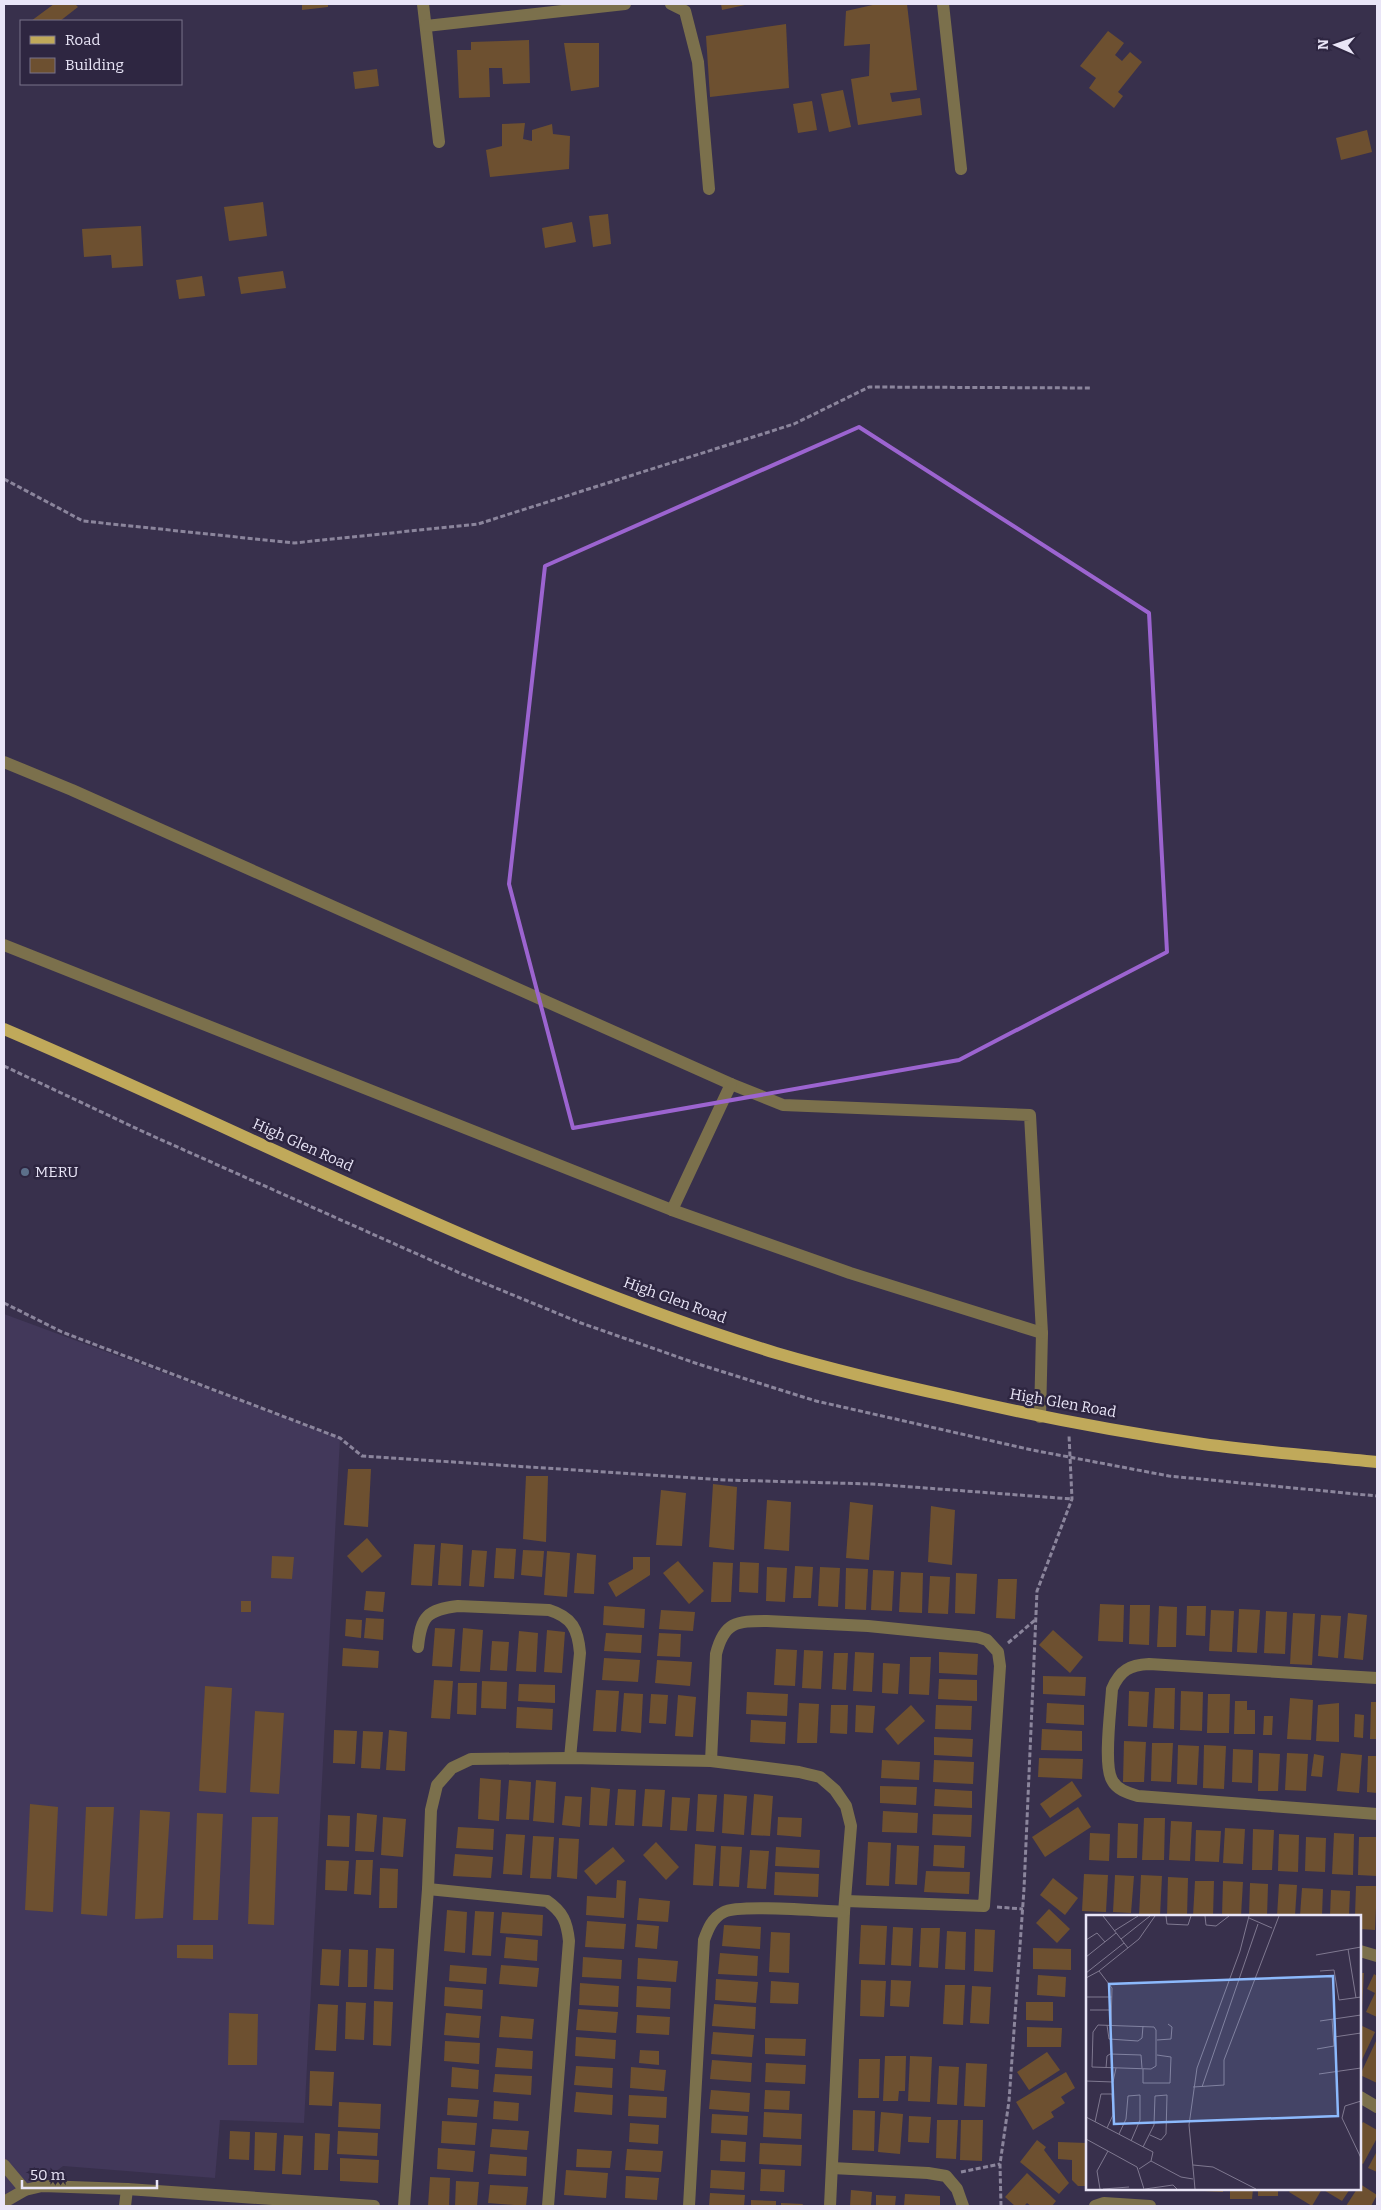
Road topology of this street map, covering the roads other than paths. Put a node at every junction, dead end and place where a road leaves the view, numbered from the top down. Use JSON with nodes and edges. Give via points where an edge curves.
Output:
{"nodes":[{"id":1,"x":423,"y":4,"type":"edge"},
{"id":2,"x":625,"y":4,"type":"edge"},
{"id":3,"x":671,"y":4,"type":"edge"},
{"id":4,"x":943,"y":4,"type":"edge"},
{"id":5,"x":595,"y":6,"type":"edge"},
{"id":6,"x":426,"y":26,"type":"junction"},
{"id":7,"x":439,"y":142,"type":"dead end"},
{"id":8,"x":961,"y":169,"type":"dead end"},
{"id":9,"x":709,"y":189,"type":"dead end"},
{"id":10,"x":4,"y":762,"type":"edge"},
{"id":11,"x":4,"y":945,"type":"edge"},
{"id":12,"x":4,"y":1029,"type":"edge"},
{"id":13,"x":731,"y":1084,"type":"junction"},
{"id":14,"x":672,"y":1210,"type":"junction"},
{"id":15,"x":1042,"y":1333,"type":"junction"},
{"id":16,"x":1040,"y":1417,"type":"junction"},
{"id":17,"x":1377,"y":1462,"type":"edge"},
{"id":18,"x":418,"y":1647,"type":"dead end"},
{"id":19,"x":1377,"y":1678,"type":"edge"},
{"id":20,"x":570,"y":1758,"type":"junction"},
{"id":21,"x":711,"y":1761,"type":"junction"},
{"id":22,"x":1377,"y":1814,"type":"edge"},
{"id":23,"x":428,"y":1889,"type":"junction"},
{"id":24,"x":845,"y":1907,"type":"junction"},
{"id":25,"x":1361,"y":1951,"type":"edge"},
{"id":26,"x":1377,"y":1956,"type":"edge"},
{"id":27,"x":1361,"y":2098,"type":"edge"},
{"id":28,"x":1377,"y":2106,"type":"edge"},
{"id":29,"x":4,"y":2165,"type":"edge"},
{"id":30,"x":832,"y":2168,"type":"junction"},
{"id":31,"x":127,"y":2188,"type":"junction"},
{"id":32,"x":25,"y":2190,"type":"junction"},
{"id":33,"x":4,"y":2202,"type":"edge"},
{"id":34,"x":259,"y":2202,"type":"edge"},
{"id":35,"x":125,"y":2206,"type":"edge"},
{"id":36,"x":374,"y":2206,"type":"edge"},
{"id":37,"x":404,"y":2206,"type":"edge"},
{"id":38,"x":548,"y":2206,"type":"edge"},
{"id":39,"x":689,"y":2206,"type":"edge"},
{"id":40,"x":830,"y":2206,"type":"edge"},
{"id":41,"x":963,"y":2206,"type":"edge"},
{"id":42,"x":1095,"y":2206,"type":"edge"},
{"id":43,"x":1150,"y":2206,"type":"edge"}],
"edges":[{"from":1,"to":6,"type":"street"},
{"from":2,"to":5,"type":"street"},
{"from":3,"to":9,"type":"street","via":[[685,12],[698,62]]},
{"from":4,"to":8,"type":"street"},
{"from":5,"to":6,"type":"street"},
{"from":6,"to":7,"type":"street"},
{"from":10,"to":13,"type":"street"},
{"from":11,"to":14,"type":"street"},
{"from":12,"to":16,"type":"main road","name":"High Glen Road","via":[[480,1242],[590,1287],[764,1349],[847,1373]]},
{"from":13,"to":14,"type":"street"},
{"from":13,"to":15,"type":"street","via":[[783,1105],[1030,1115]]},
{"from":14,"to":15,"type":"street","via":[[850,1272]]},
{"from":15,"to":16,"type":"street"},
{"from":16,"to":17,"type":"main road","name":"High Glen Road","via":[[1204,1444]]},
{"from":18,"to":20,"type":"street","via":[[424,1619],[444,1608],[540,1610],[562,1614],[579,1638],[580,1653]]},
{"from":19,"to":22,"type":"street","via":[[1136,1665],[1125,1669],[1112,1689],[1108,1761],[1111,1780],[1123,1792],[1138,1796]]},
{"from":20,"to":21,"type":"street"},
{"from":20,"to":23,"type":"street","via":[[471,1759],[452,1768],[437,1785],[431,1810]]},
{"from":21,"to":24,"type":"street","via":[[799,1772],[820,1778],[835,1790],[846,1806],[850,1826]]},
{"from":21,"to":24,"type":"street","via":[[716,1654],[726,1628],[735,1624],[767,1621],[922,1630],[987,1640],[998,1652],[999,1676],[984,1906]]},
{"from":23,"to":37,"type":"street"},
{"from":23,"to":38,"type":"street","via":[[547,1901],[567,1922],[569,1941]]},
{"from":24,"to":30,"type":"street"},
{"from":24,"to":39,"type":"street","via":[[744,1909],[724,1912],[710,1924],[704,1940]]},
{"from":25,"to":26,"type":"street"},
{"from":27,"to":28,"type":"street"},
{"from":29,"to":32,"type":"street"},
{"from":30,"to":40,"type":"street"},
{"from":30,"to":41,"type":"street","via":[[946,2176],[957,2189]]},
{"from":31,"to":32,"type":"street","via":[[42,2186]]},
{"from":31,"to":34,"type":"street"},
{"from":31,"to":35,"type":"street"},
{"from":32,"to":33,"type":"street"},
{"from":34,"to":36,"type":"street"},
{"from":42,"to":43,"type":"street"}]}
